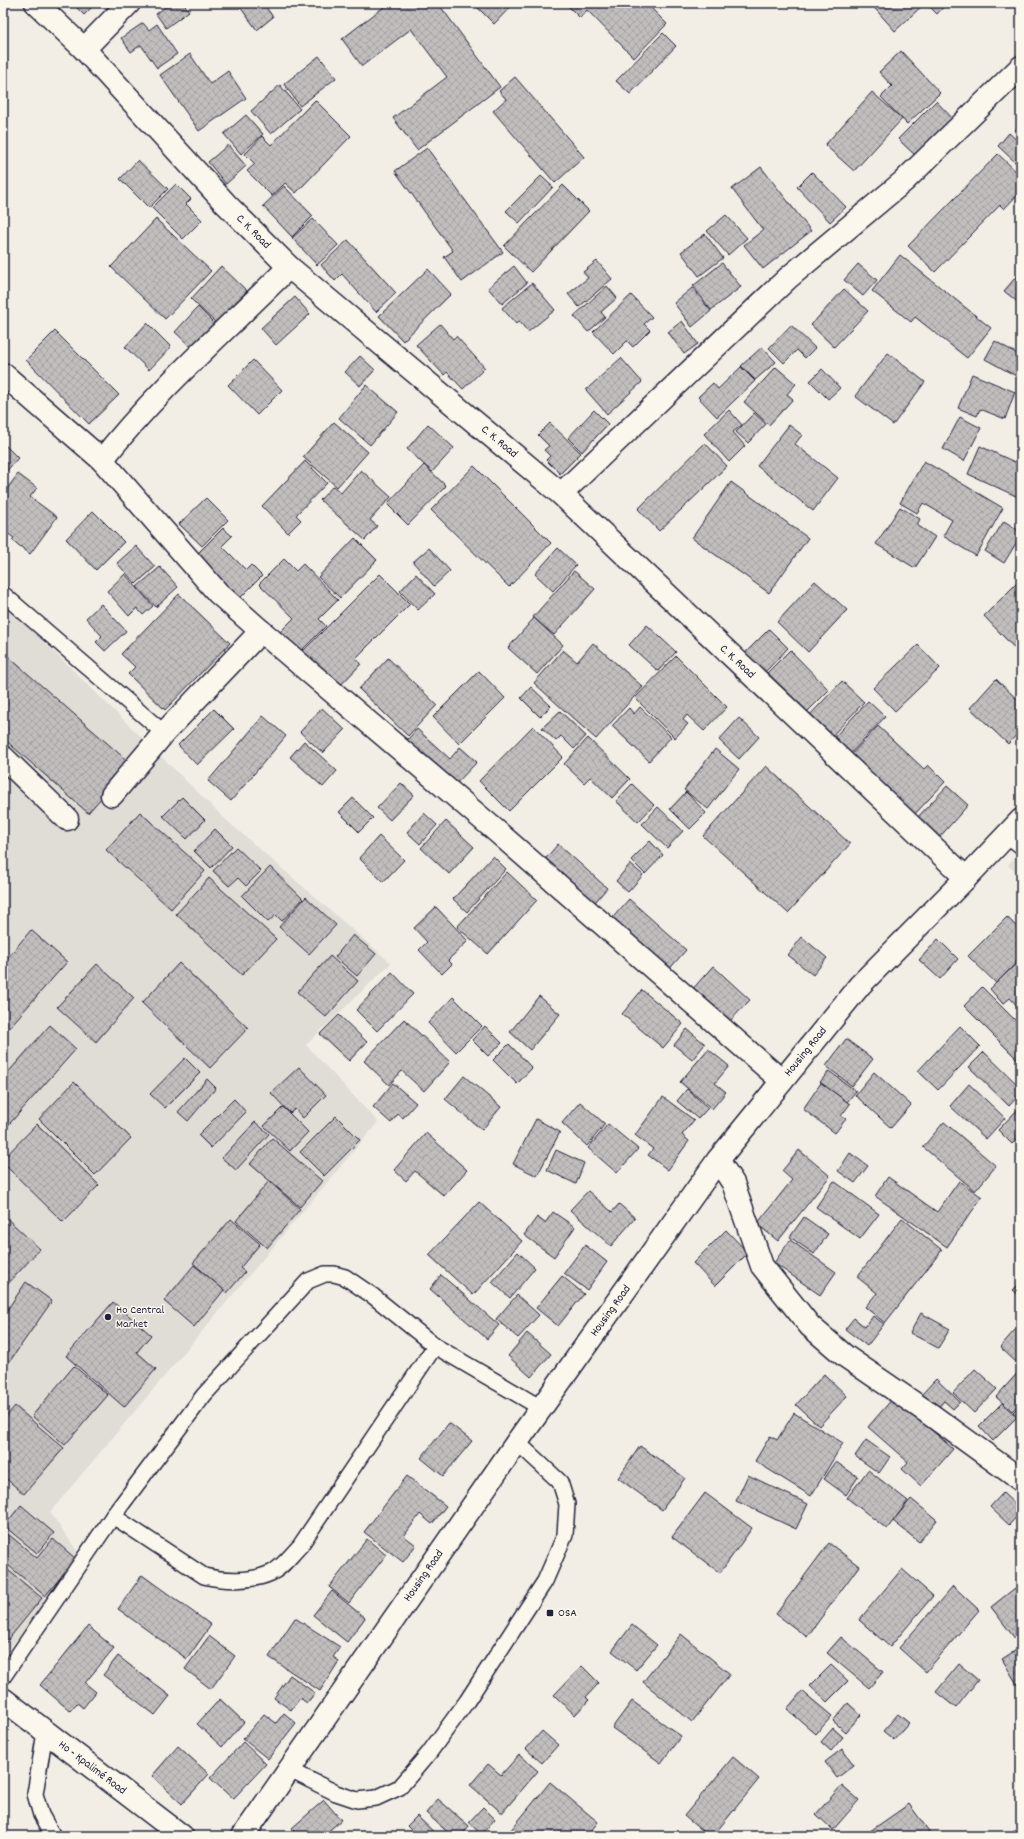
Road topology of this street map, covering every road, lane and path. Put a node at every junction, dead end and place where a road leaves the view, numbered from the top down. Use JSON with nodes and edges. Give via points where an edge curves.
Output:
{"nodes":[{"id":1,"x":36,"y":3,"type":"edge"},
{"id":2,"x":129,"y":3,"type":"edge"},
{"id":3,"x":84,"y":49,"type":"junction"},
{"id":4,"x":1021,"y":67,"type":"edge"},
{"id":5,"x":289,"y":267,"type":"junction"},
{"id":6,"x":3,"y":374,"type":"edge"},
{"id":7,"x":102,"y":460,"type":"junction"},
{"id":8,"x":561,"y":494,"type":"junction"},
{"id":9,"x":3,"y":594,"type":"edge"},
{"id":10,"x":261,"y":631,"type":"junction"},
{"id":11,"x":164,"y":733,"type":"junction"},
{"id":12,"x":3,"y":757,"type":"edge"},
{"id":13,"x":112,"y":795,"type":"dead end"},
{"id":14,"x":67,"y":819,"type":"dead end"},
{"id":15,"x":1016,"y":833,"type":"edge"},
{"id":16,"x":966,"y":878,"type":"junction"},
{"id":17,"x":782,"y":1081,"type":"junction"},
{"id":18,"x":718,"y":1160,"type":"junction"},
{"id":19,"x":435,"y":1346,"type":"junction"},
{"id":20,"x":541,"y":1408,"type":"junction"},
{"id":21,"x":517,"y":1442,"type":"junction"},
{"id":22,"x":1021,"y":1480,"type":"edge"},
{"id":23,"x":113,"y":1516,"type":"junction"},
{"id":24,"x":3,"y":1677,"type":"edge"},
{"id":25,"x":3,"y":1699,"type":"edge"},
{"id":26,"x":45,"y":1732,"type":"junction"},
{"id":27,"x":290,"y":1770,"type":"junction"},
{"id":28,"x":53,"y":1836,"type":"edge"},
{"id":29,"x":182,"y":1836,"type":"edge"},
{"id":30,"x":243,"y":1836,"type":"edge"}],
"edges":[{"from":1,"to":3,"type":"street","name":"C. K. Road"},
{"from":2,"to":3,"type":"street"},
{"from":3,"to":5,"type":"street","name":"C. K. Road","via":[[226,204]]},
{"from":4,"to":8,"type":"street","via":[[904,181],[788,278]]},
{"from":5,"to":7,"type":"street","via":[[160,395]]},
{"from":5,"to":8,"type":"street","name":"C. K. Road"},
{"from":6,"to":7,"type":"street"},
{"from":7,"to":10,"type":"street","via":[[218,593]]},
{"from":8,"to":16,"type":"street","name":"C. K. Road"},
{"from":9,"to":11,"type":"lane"},
{"from":10,"to":11,"type":"street"},
{"from":10,"to":17,"type":"street","via":[[494,829]]},
{"from":11,"to":13,"type":"street"},
{"from":12,"to":14,"type":"street"},
{"from":15,"to":16,"type":"street","name":"Housing Road"},
{"from":16,"to":17,"type":"street","name":"Housing Road","via":[[860,985]]},
{"from":17,"to":18,"type":"street","name":"Housing Road"},
{"from":18,"to":20,"type":"street","name":"Housing Road"},
{"from":18,"to":22,"type":"street","via":[[733,1183],[762,1266],[810,1326],[844,1356]]},
{"from":19,"to":20,"type":"lane"},
{"from":19,"to":23,"type":"lane","via":[[345,1277],[325,1274],[308,1281],[204,1395]]},
{"from":19,"to":23,"type":"lane","via":[[300,1546],[272,1573],[234,1580],[204,1576]]},
{"from":20,"to":21,"type":"street","name":"Housing Road"},
{"from":21,"to":27,"type":"street","name":"Housing Road"},
{"from":21,"to":27,"type":"lane","via":[[560,1482],[567,1504],[565,1535],[545,1581],[467,1701],[400,1787],[376,1798],[357,1800],[336,1793]]},
{"from":23,"to":24,"type":"lane"},
{"from":25,"to":26,"type":"street","name":"Ho - Kpalimé Road"},
{"from":26,"to":28,"type":"lane","via":[[35,1794],[41,1815]]},
{"from":26,"to":29,"type":"street","name":"Ho - Kpalimé Road"},
{"from":27,"to":30,"type":"street","name":"Housing Road"}]}
